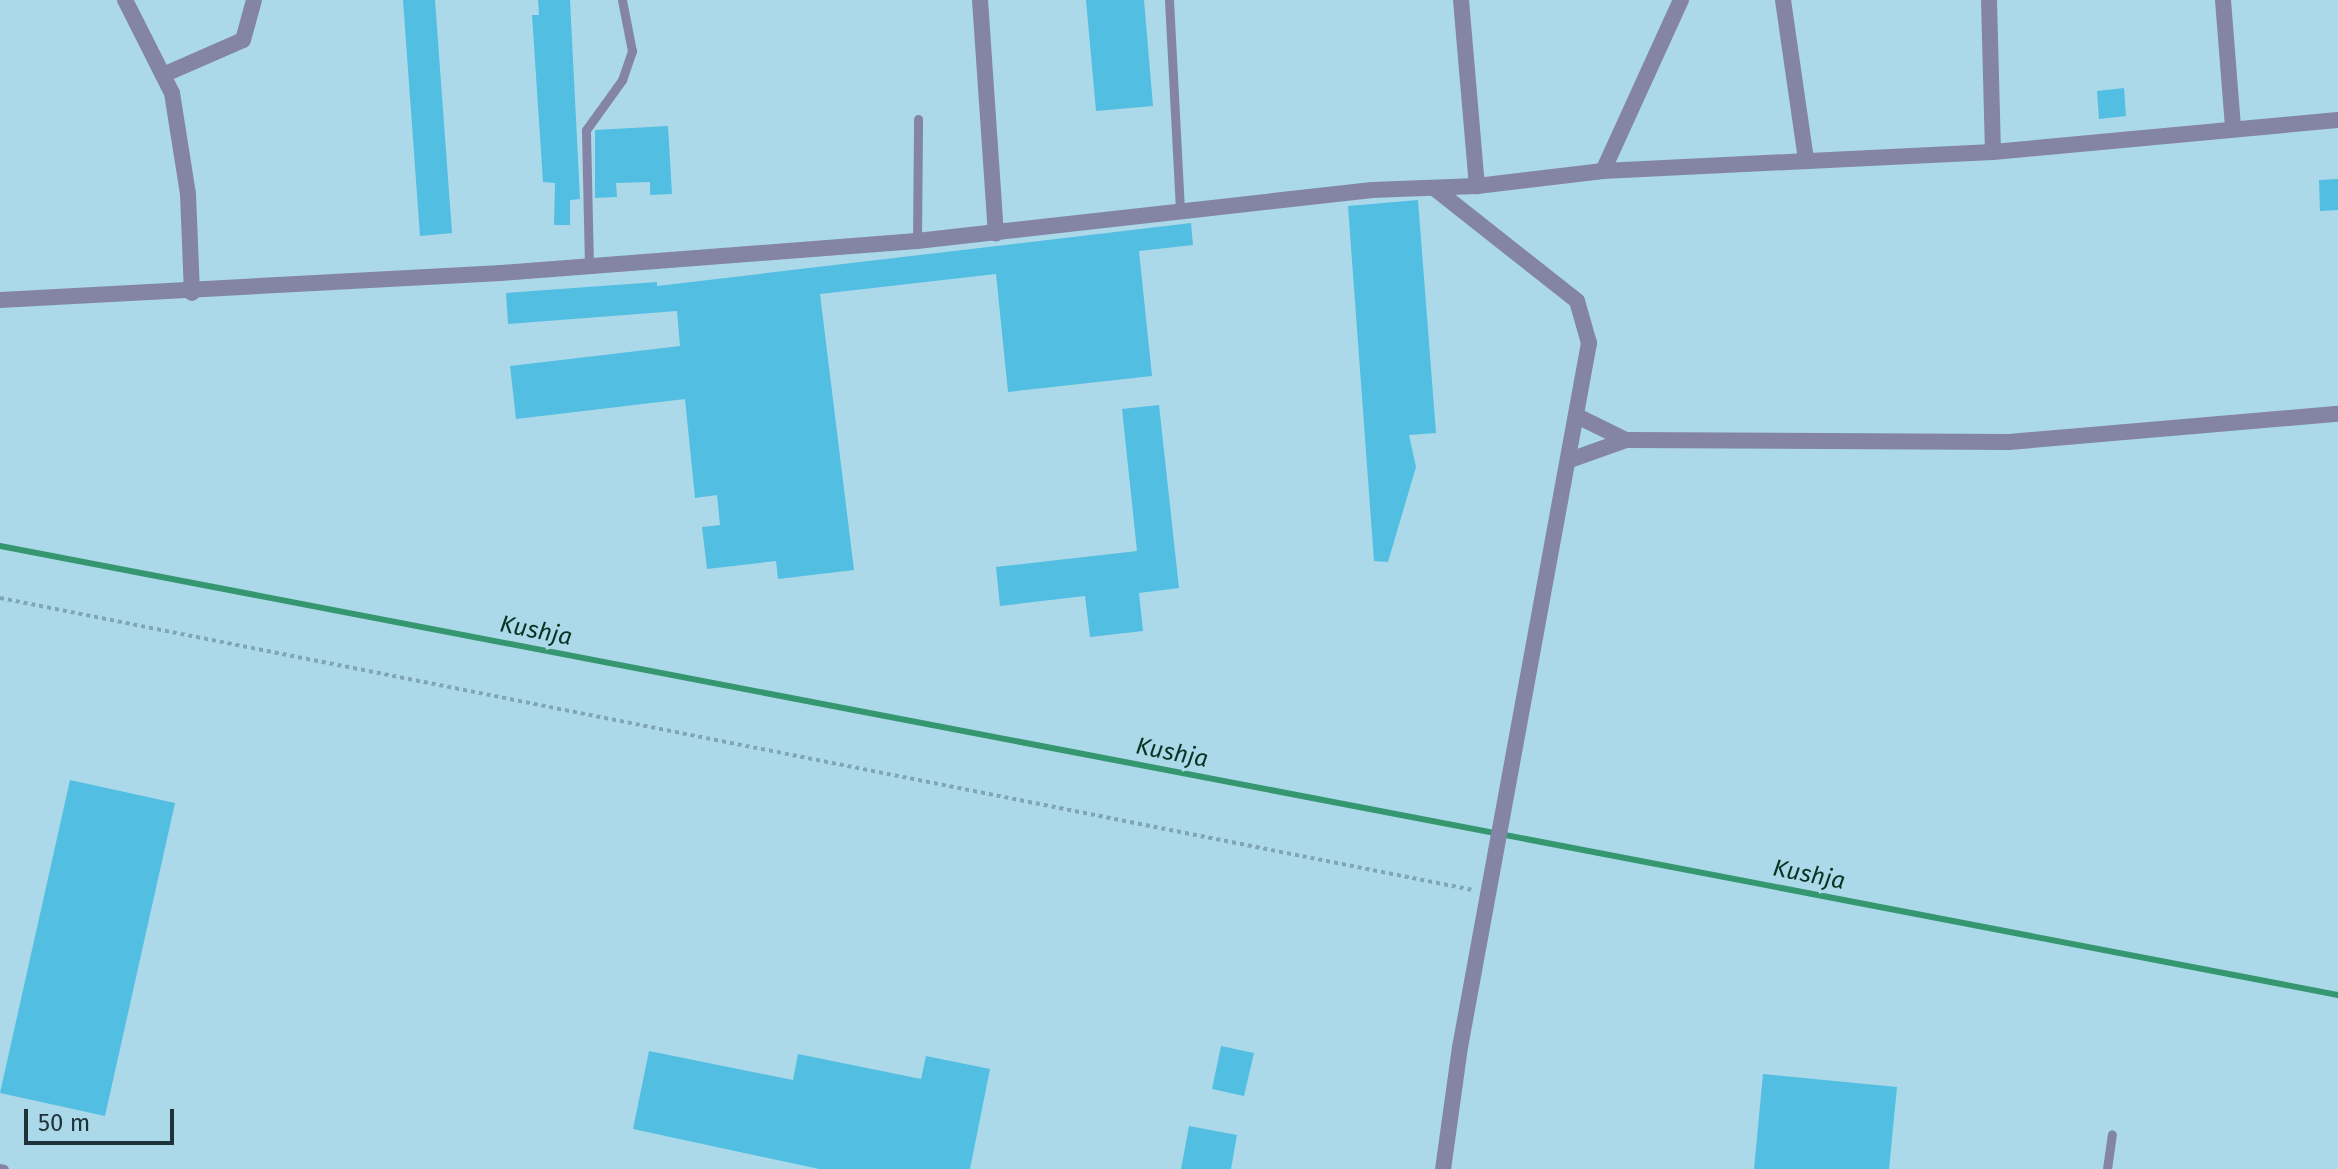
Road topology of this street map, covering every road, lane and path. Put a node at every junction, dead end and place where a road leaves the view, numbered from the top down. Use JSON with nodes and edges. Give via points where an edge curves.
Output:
{"nodes":[{"id":1,"x":125,"y":0,"type":"edge"},
{"id":2,"x":254,"y":0,"type":"edge"},
{"id":3,"x":622,"y":0,"type":"edge"},
{"id":4,"x":980,"y":0,"type":"edge"},
{"id":5,"x":1169,"y":0,"type":"edge"},
{"id":6,"x":1461,"y":0,"type":"edge"},
{"id":7,"x":1681,"y":0,"type":"edge"},
{"id":8,"x":1783,"y":0,"type":"edge"},
{"id":9,"x":1989,"y":0,"type":"edge"},
{"id":10,"x":2223,"y":0,"type":"edge"},
{"id":11,"x":163,"y":75,"type":"junction"},
{"id":12,"x":918,"y":119,"type":"dead end"},
{"id":13,"x":2338,"y":120,"type":"edge"},
{"id":14,"x":2233,"y":127,"type":"junction"},
{"id":15,"x":1993,"y":152,"type":"junction"},
{"id":16,"x":1806,"y":159,"type":"junction"},
{"id":17,"x":1603,"y":171,"type":"junction"},
{"id":18,"x":1477,"y":186,"type":"junction"},
{"id":19,"x":1434,"y":188,"type":"junction"},
{"id":20,"x":1180,"y":211,"type":"junction"},
{"id":21,"x":996,"y":233,"type":"junction"},
{"id":22,"x":917,"y":241,"type":"junction"},
{"id":23,"x":589,"y":265,"type":"junction"},
{"id":24,"x":192,"y":293,"type":"junction"},
{"id":25,"x":0,"y":300,"type":"edge"},
{"id":26,"x":2338,"y":414,"type":"edge"},
{"id":27,"x":1579,"y":417,"type":"junction"},
{"id":28,"x":1626,"y":440,"type":"junction"},
{"id":29,"x":1570,"y":460,"type":"junction"},
{"id":30,"x":0,"y":598,"type":"edge"},
{"id":31,"x":1488,"y":893,"type":"junction"},
{"id":32,"x":2112,"y":1134,"type":"dead end"},
{"id":33,"x":1443,"y":1169,"type":"edge"},
{"id":34,"x":2107,"y":1169,"type":"edge"}],
"edges":[{"from":1,"to":11,"type":"street"},
{"from":2,"to":11,"type":"street","via":[[243,40]]},
{"from":3,"to":23,"type":"lane","via":[[632,51],[622,80],[586,130]]},
{"from":4,"to":21,"type":"street"},
{"from":5,"to":20,"type":"lane"},
{"from":6,"to":18,"type":"street"},
{"from":7,"to":17,"type":"street"},
{"from":8,"to":16,"type":"street"},
{"from":9,"to":15,"type":"street"},
{"from":10,"to":14,"type":"street"},
{"from":11,"to":24,"type":"street","via":[[172,93],[188,194]]},
{"from":12,"to":22,"type":"lane"},
{"from":13,"to":14,"type":"street"},
{"from":14,"to":15,"type":"street"},
{"from":15,"to":16,"type":"street"},
{"from":16,"to":17,"type":"street"},
{"from":17,"to":18,"type":"street"},
{"from":18,"to":19,"type":"street"},
{"from":19,"to":20,"type":"street"},
{"from":19,"to":27,"type":"street","via":[[1577,301],[1589,343]]},
{"from":20,"to":21,"type":"street"},
{"from":21,"to":22,"type":"street"},
{"from":22,"to":23,"type":"street"},
{"from":23,"to":24,"type":"street"},
{"from":24,"to":25,"type":"street"},
{"from":26,"to":28,"type":"street","via":[[2009,442]]},
{"from":27,"to":28,"type":"street"},
{"from":27,"to":29,"type":"street"},
{"from":28,"to":29,"type":"street"},
{"from":29,"to":31,"type":"street"},
{"from":30,"to":31,"type":"path"},
{"from":31,"to":33,"type":"street"},
{"from":32,"to":34,"type":"lane"}]}
